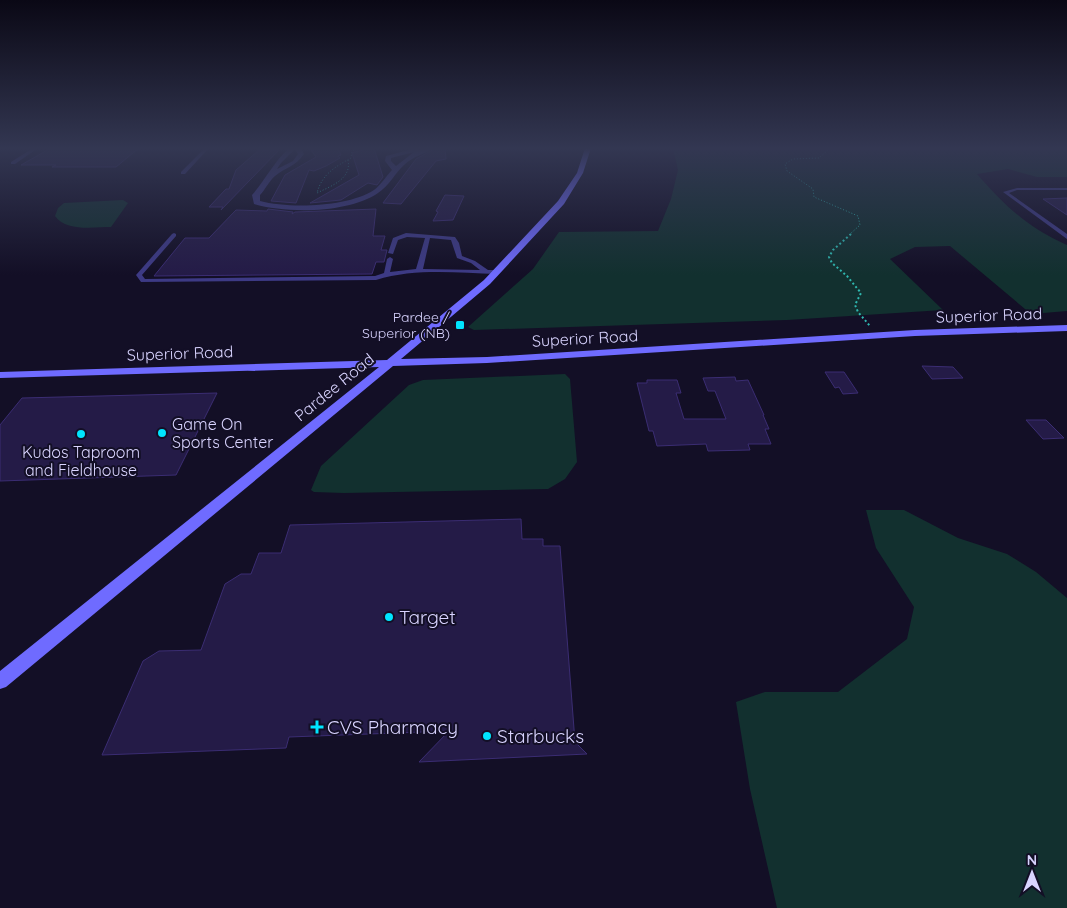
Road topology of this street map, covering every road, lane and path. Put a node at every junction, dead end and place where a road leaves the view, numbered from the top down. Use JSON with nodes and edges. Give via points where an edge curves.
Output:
{"nodes":[{"id":1,"x":261,"y":190,"type":"edge"},
{"id":2,"x":377,"y":190,"type":"edge"},
{"id":3,"x":569,"y":190,"type":"edge"},
{"id":4,"x":813,"y":190,"type":"edge"},
{"id":5,"x":1015,"y":190,"type":"edge"},
{"id":6,"x":174,"y":235,"type":"dead end"},
{"id":7,"x":428,"y":236,"type":"junction"},
{"id":8,"x":1067,"y":237,"type":"edge"},
{"id":9,"x":419,"y":271,"type":"junction"},
{"id":10,"x":486,"y":271,"type":"junction"},
{"id":11,"x":497,"y":272,"type":"junction"},
{"id":12,"x":387,"y":274,"type":"junction"},
{"id":13,"x":1067,"y":328,"type":"edge"},
{"id":14,"x":878,"y":335,"type":"junction"},
{"id":15,"x":392,"y":362,"type":"junction"},
{"id":16,"x":0,"y":375,"type":"edge"},
{"id":17,"x":0,"y":681,"type":"edge"}],
"edges":[{"from":1,"to":2,"type":"street","via":[[256,195],[258,202],[279,206],[348,203]]},
{"from":3,"to":11,"type":"main road","name":"Pardee Road"},
{"from":4,"to":14,"type":"path","via":[[819,200],[858,216],[860,225],[830,257],[861,293],[856,301],[858,312]]},
{"from":5,"to":8,"type":"lane","via":[[1005,192]]},
{"from":6,"to":12,"type":"lane","via":[[139,276],[143,282],[376,278]]},
{"from":7,"to":9,"type":"lane"},
{"from":7,"to":10,"type":"lane","via":[[452,238],[458,257]]},
{"from":7,"to":12,"type":"lane","via":[[406,235],[395,239]]},
{"from":9,"to":10,"type":"lane"},
{"from":9,"to":12,"type":"lane"},
{"from":10,"to":11,"type":"lane"},
{"from":11,"to":15,"type":"main road","name":"Pardee Road"},
{"from":13,"to":14,"type":"main road","name":"Superior Road"},
{"from":14,"to":15,"type":"main road","name":"Superior Road","via":[[568,356]]},
{"from":15,"to":16,"type":"main road","name":"Superior Road"},
{"from":15,"to":17,"type":"main road","name":"Pardee Road"}]}
